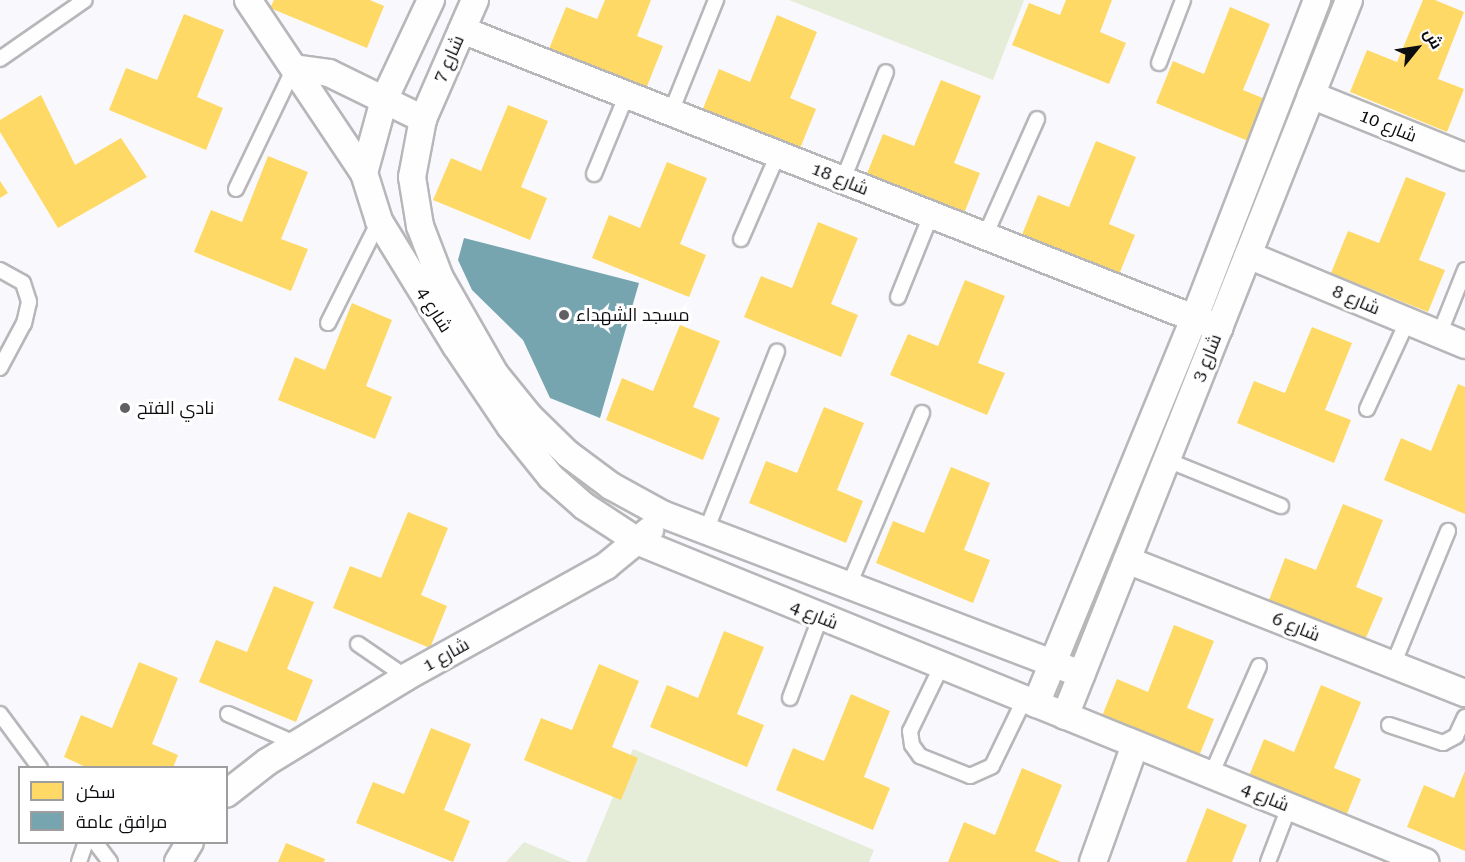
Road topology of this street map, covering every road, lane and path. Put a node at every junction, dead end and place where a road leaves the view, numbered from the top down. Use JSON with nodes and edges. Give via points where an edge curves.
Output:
{"nodes":[{"id":1,"x":85,"y":0,"type":"edge"},
{"id":2,"x":248,"y":0,"type":"edge"},
{"id":3,"x":431,"y":0,"type":"edge"},
{"id":4,"x":475,"y":0,"type":"edge"},
{"id":5,"x":716,"y":0,"type":"edge"},
{"id":6,"x":1183,"y":0,"type":"edge"},
{"id":7,"x":1317,"y":0,"type":"edge"},
{"id":8,"x":1347,"y":1,"type":"edge"},
{"id":9,"x":462,"y":30,"type":"junction"},
{"id":10,"x":0,"y":59,"type":"edge"},
{"id":11,"x":1159,"y":63,"type":"dead end"},
{"id":12,"x":294,"y":68,"type":"junction"},
{"id":13,"x":886,"y":72,"type":"dead end"},
{"id":14,"x":627,"y":94,"type":"junction"},
{"id":15,"x":1311,"y":95,"type":"junction"},
{"id":16,"x":384,"y":100,"type":"junction"},
{"id":17,"x":671,"y":112,"type":"junction"},
{"id":18,"x":423,"y":119,"type":"junction"},
{"id":19,"x":1037,"y":119,"type":"dead end"},
{"id":20,"x":778,"y":154,"type":"junction"},
{"id":21,"x":1465,"y":157,"type":"edge"},
{"id":22,"x":364,"y":173,"type":"junction"},
{"id":23,"x":594,"y":174,"type":"dead end"},
{"id":24,"x":843,"y":180,"type":"junction"},
{"id":25,"x":236,"y":189,"type":"dead end"},
{"id":26,"x":931,"y":215,"type":"junction"},
{"id":27,"x":379,"y":221,"type":"junction"},
{"id":28,"x":985,"y":236,"type":"junction"},
{"id":29,"x":741,"y":239,"type":"dead end"},
{"id":30,"x":1248,"y":255,"type":"junction"},
{"id":31,"x":0,"y":270,"type":"edge"},
{"id":32,"x":1465,"y":270,"type":"edge"},
{"id":33,"x":898,"y":297,"type":"dead end"},
{"id":34,"x":1194,"y":319,"type":"junction"},
{"id":35,"x":1407,"y":322,"type":"junction"},
{"id":36,"x":328,"y":323,"type":"dead end"},
{"id":37,"x":1219,"y":328,"type":"junction"},
{"id":38,"x":1439,"y":334,"type":"junction"},
{"id":39,"x":1465,"y":345,"type":"edge"},
{"id":40,"x":4,"y":350,"type":"edge"},
{"id":41,"x":777,"y":352,"type":"dead end"},
{"id":42,"x":0,"y":368,"type":"edge"},
{"id":43,"x":490,"y":381,"type":"junction"},
{"id":44,"x":1367,"y":409,"type":"dead end"},
{"id":45,"x":922,"y":413,"type":"dead end"},
{"id":46,"x":1167,"y":460,"type":"junction"},
{"id":47,"x":1125,"y":486,"type":"junction"},
{"id":48,"x":1152,"y":497,"type":"junction"},
{"id":49,"x":1281,"y":506,"type":"dead end"},
{"id":50,"x":662,"y":514,"type":"junction"},
{"id":51,"x":706,"y":531,"type":"junction"},
{"id":52,"x":1448,"y":531,"type":"dead end"},
{"id":53,"x":639,"y":542,"type":"junction"},
{"id":54,"x":1127,"y":560,"type":"junction"},
{"id":55,"x":849,"y":585,"type":"junction"},
{"id":56,"x":820,"y":618,"type":"junction"},
{"id":57,"x":358,"y":644,"type":"dead end"},
{"id":58,"x":1053,"y":663,"type":"junction"},
{"id":59,"x":1393,"y":665,"type":"junction"},
{"id":60,"x":1259,"y":666,"type":"dead end"},
{"id":61,"x":941,"y":667,"type":"junction"},
{"id":62,"x":1082,"y":674,"type":"junction"},
{"id":63,"x":406,"y":677,"type":"junction"},
{"id":64,"x":1465,"y":693,"type":"edge"},
{"id":65,"x":790,"y":698,"type":"dead end"},
{"id":66,"x":1030,"y":702,"type":"junction"},
{"id":67,"x":0,"y":714,"type":"edge"},
{"id":68,"x":228,"y":714,"type":"dead end"},
{"id":69,"x":1065,"y":716,"type":"junction"},
{"id":70,"x":1465,"y":717,"type":"edge"},
{"id":71,"x":1389,"y":725,"type":"dead end"},
{"id":72,"x":297,"y":744,"type":"junction"},
{"id":73,"x":1135,"y":745,"type":"junction"},
{"id":74,"x":39,"y":766,"type":"edge"},
{"id":75,"x":1211,"y":775,"type":"junction"},
{"id":76,"x":228,"y":793,"type":"edge"},
{"id":77,"x":1288,"y":807,"type":"junction"},
{"id":78,"x":86,"y":844,"type":"edge"},
{"id":79,"x":96,"y":844,"type":"edge"},
{"id":80,"x":189,"y":844,"type":"edge"},
{"id":81,"x":79,"y":862,"type":"edge"},
{"id":82,"x":110,"y":862,"type":"edge"},
{"id":83,"x":178,"y":862,"type":"edge"},
{"id":84,"x":1093,"y":862,"type":"edge"},
{"id":85,"x":1268,"y":862,"type":"edge"},
{"id":86,"x":1425,"y":862,"type":"edge"}],
"edges":[{"from":1,"to":10,"type":"lane"},
{"from":2,"to":12,"type":"street","name":"شارع 4"},
{"from":3,"to":16,"type":"street"},
{"from":4,"to":9,"type":"street","name":"شارع 7"},
{"from":5,"to":17,"type":"lane"},
{"from":6,"to":11,"type":"lane"},
{"from":7,"to":34,"type":"street","name":"شارع 3"},
{"from":8,"to":15,"type":"street","name":"شارع 3"},
{"from":9,"to":14,"type":"street","name":"شارع 18"},
{"from":9,"to":18,"type":"street","name":"شارع 7"},
{"from":12,"to":16,"type":"street","via":[[329,74]]},
{"from":12,"to":22,"type":"street","name":"شارع 4"},
{"from":12,"to":25,"type":"lane"},
{"from":13,"to":24,"type":"lane"},
{"from":14,"to":17,"type":"street","name":"شارع 18"},
{"from":14,"to":23,"type":"lane"},
{"from":15,"to":21,"type":"street","name":"شارع 10"},
{"from":15,"to":30,"type":"street","name":"شارع 3"},
{"from":16,"to":18,"type":"street"},
{"from":16,"to":22,"type":"street"},
{"from":17,"to":20,"type":"street","name":"شارع 18"},
{"from":18,"to":43,"type":"street","name":"شارع 4","via":[[412,177],[420,226],[440,278]]},
{"from":19,"to":28,"type":"lane"},
{"from":20,"to":24,"type":"street","name":"شارع 18"},
{"from":20,"to":29,"type":"lane"},
{"from":22,"to":27,"type":"street","name":"شارع 4"},
{"from":24,"to":26,"type":"street","name":"شارع 18"},
{"from":26,"to":28,"type":"street","name":"شارع 18"},
{"from":26,"to":33,"type":"lane"},
{"from":27,"to":36,"type":"lane"},
{"from":27,"to":43,"type":"street","name":"شارع 4"},
{"from":28,"to":34,"type":"street","name":"شارع 18"},
{"from":30,"to":35,"type":"street","name":"شارع 8"},
{"from":30,"to":37,"type":"street","name":"شارع 3"},
{"from":31,"to":40,"type":"lane","via":[[23,283],[29,302],[24,322]]},
{"from":32,"to":38,"type":"lane"},
{"from":34,"to":37,"type":"street","name":"شارع 18"},
{"from":34,"to":47,"type":"street","name":"شارع 3"},
{"from":35,"to":38,"type":"street","name":"شارع 8"},
{"from":35,"to":44,"type":"lane"},
{"from":37,"to":46,"type":"street","name":"شارع 3"},
{"from":38,"to":39,"type":"street","name":"شارع 8"},
{"from":40,"to":42,"type":"lane"},
{"from":41,"to":51,"type":"lane"},
{"from":43,"to":50,"type":"street","name":"شارع 4","via":[[568,454],[611,486]]},
{"from":43,"to":53,"type":"street","name":"شارع 4","via":[[551,477],[584,506]]},
{"from":45,"to":55,"type":"lane"},
{"from":46,"to":48,"type":"street","name":"شارع 3"},
{"from":46,"to":49,"type":"lane"},
{"from":47,"to":48,"type":"street"},
{"from":47,"to":58,"type":"street","name":"شارع 3"},
{"from":48,"to":54,"type":"street","name":"شارع 3"},
{"from":50,"to":51,"type":"street","name":"شارع 4"},
{"from":50,"to":53,"type":"street","name":"شارع 1"},
{"from":51,"to":55,"type":"street","name":"شارع 4"},
{"from":52,"to":59,"type":"lane"},
{"from":53,"to":56,"type":"street","name":"شارع 4"},
{"from":53,"to":63,"type":"street","name":"شارع 1","via":[[606,566]]},
{"from":54,"to":59,"type":"street","name":"شارع 6"},
{"from":54,"to":62,"type":"street","name":"شارع 3"},
{"from":55,"to":58,"type":"street","name":"شارع 4"},
{"from":56,"to":61,"type":"street","name":"شارع 4"},
{"from":56,"to":65,"type":"lane"},
{"from":57,"to":63,"type":"lane"},
{"from":58,"to":62,"type":"street","name":"شارع 4"},
{"from":58,"to":66,"type":"street","name":"شارع 3"},
{"from":59,"to":64,"type":"street","name":"شارع 6"},
{"from":60,"to":75,"type":"lane"},
{"from":61,"to":66,"type":"street","name":"شارع 4"},
{"from":61,"to":66,"type":"lane","via":[[910,738],[920,756],[960,772],[978,775],[992,766]]},
{"from":62,"to":69,"type":"street","name":"شارع 3"},
{"from":63,"to":72,"type":"street","name":"شارع 1"},
{"from":66,"to":69,"type":"street","name":"شارع 4"},
{"from":67,"to":74,"type":"lane"},
{"from":68,"to":72,"type":"lane"},
{"from":69,"to":73,"type":"street","name":"شارع 4"},
{"from":70,"to":71,"type":"lane","via":[[1456,736],[1443,743]]},
{"from":72,"to":76,"type":"street","name":"شارع 1"},
{"from":73,"to":75,"type":"street","name":"شارع 4"},
{"from":73,"to":84,"type":"street"},
{"from":75,"to":77,"type":"street","name":"شارع 4"},
{"from":77,"to":85,"type":"lane"},
{"from":77,"to":86,"type":"street","name":"شارع 4"},
{"from":78,"to":81,"type":"lane"},
{"from":79,"to":82,"type":"lane"},
{"from":80,"to":83,"type":"street"}]}
